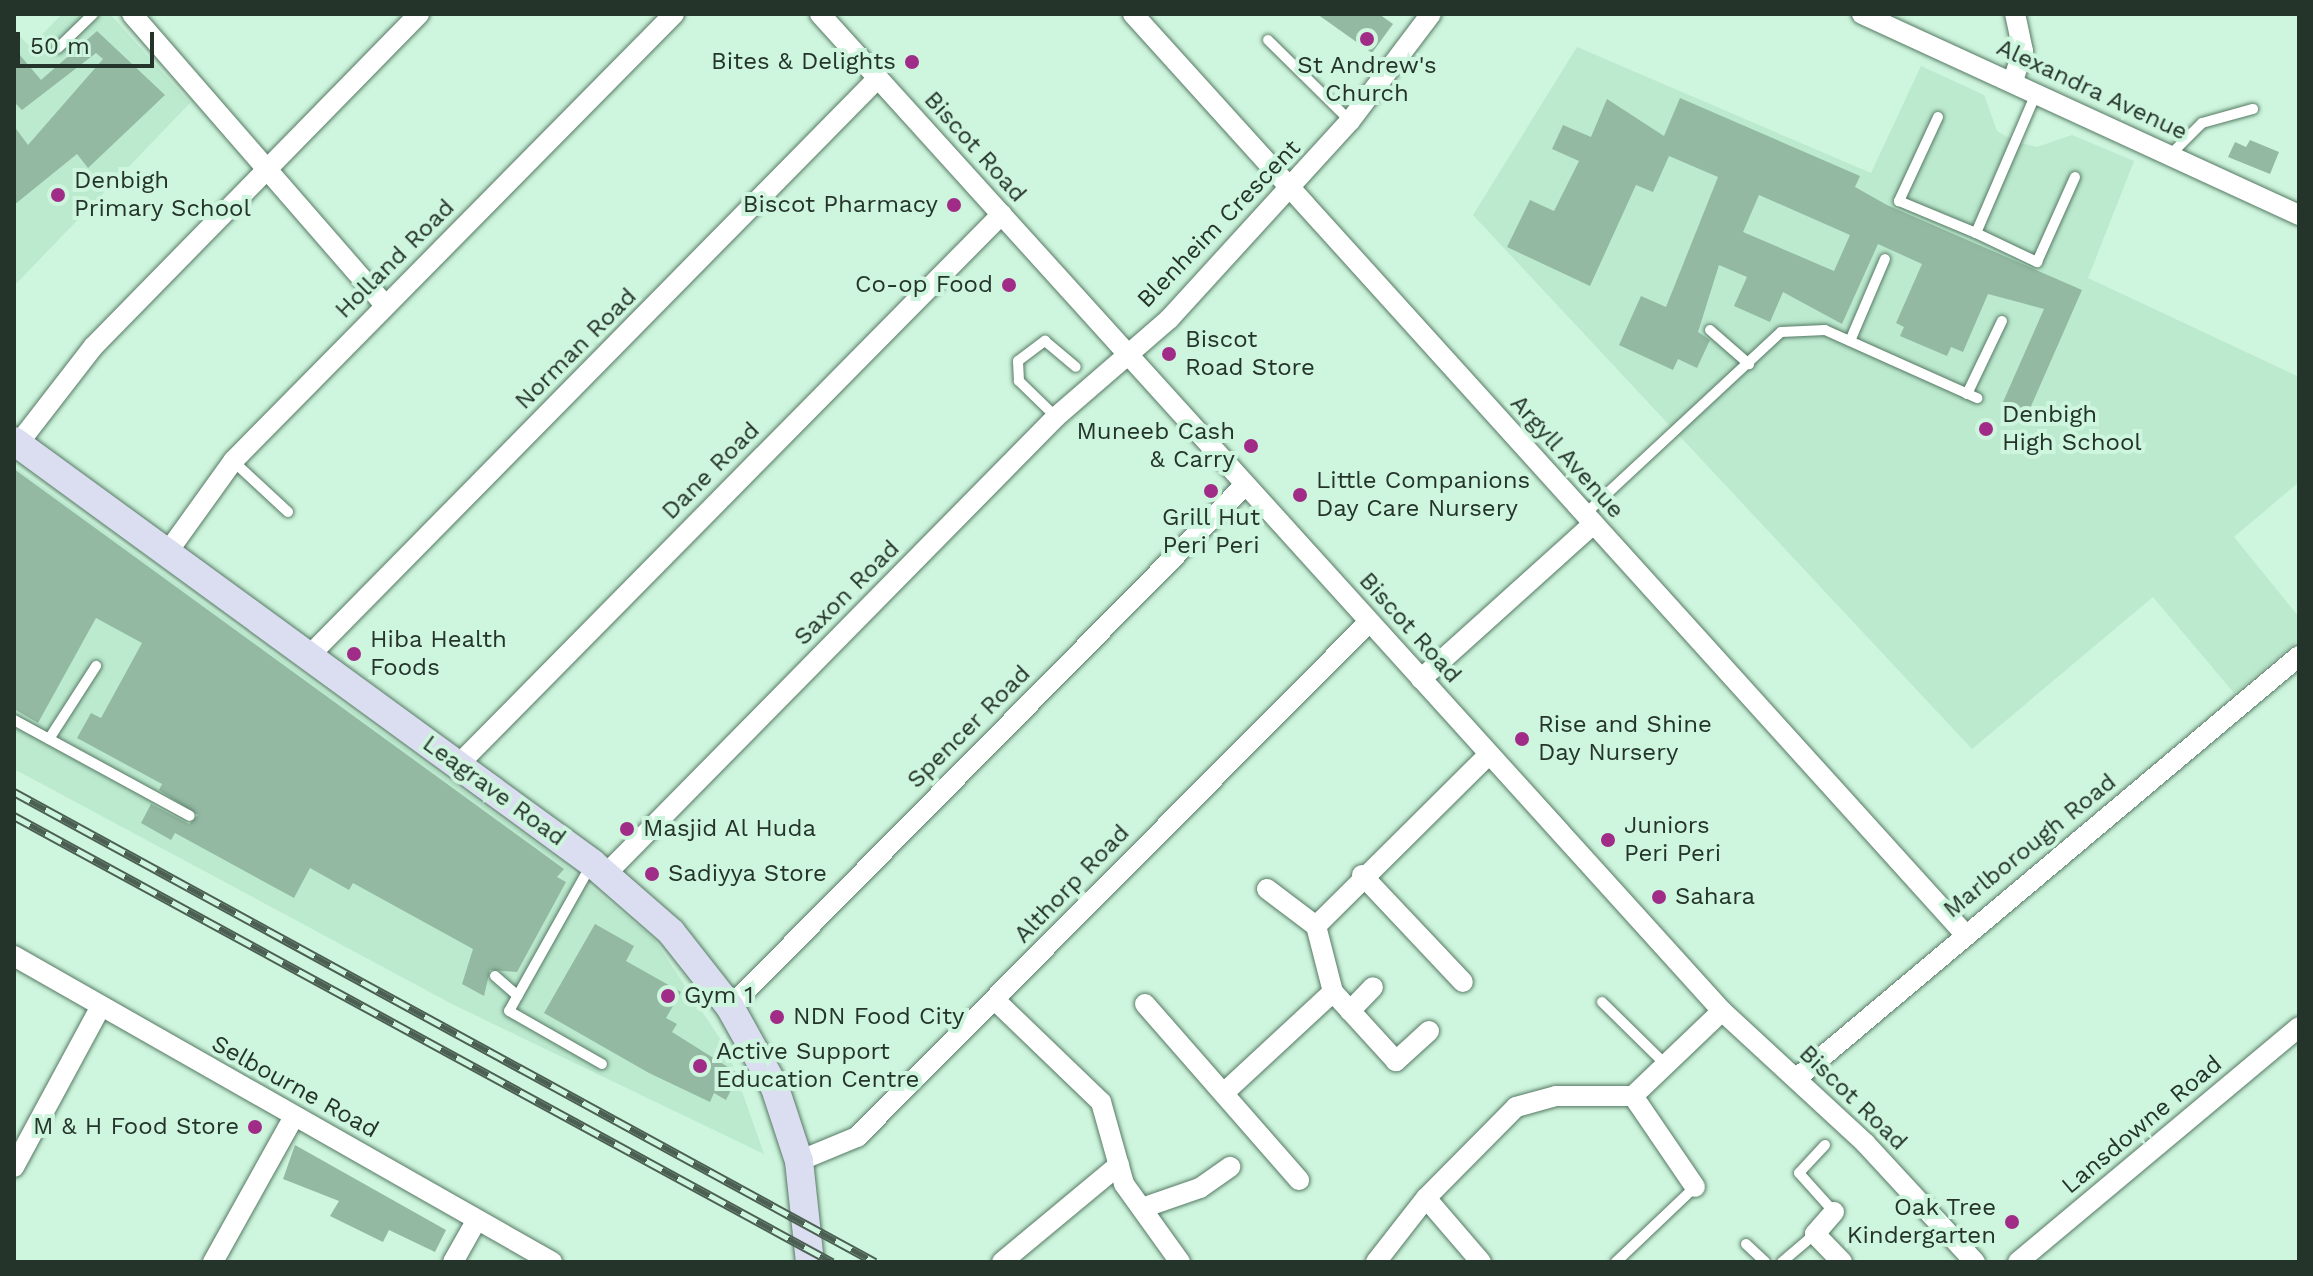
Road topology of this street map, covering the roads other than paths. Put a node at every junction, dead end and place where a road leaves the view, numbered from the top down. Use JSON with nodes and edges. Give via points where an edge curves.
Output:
{"nodes":[{"id":1,"x":93,"y":14,"type":"edge"},
{"id":2,"x":132,"y":14,"type":"edge"},
{"id":3,"x":419,"y":14,"type":"edge"},
{"id":4,"x":674,"y":14,"type":"edge"},
{"id":5,"x":820,"y":14,"type":"edge"},
{"id":6,"x":1133,"y":14,"type":"edge"},
{"id":7,"x":1431,"y":14,"type":"edge"},
{"id":8,"x":1862,"y":14,"type":"edge"},
{"id":9,"x":2015,"y":14,"type":"edge"},
{"id":10,"x":1268,"y":40,"type":"dead end"},
{"id":11,"x":58,"y":48,"type":"dead end"},
{"id":12,"x":878,"y":78,"type":"junction"},
{"id":13,"x":2013,"y":81,"type":"junction"},
{"id":14,"x":2036,"y":94,"type":"junction"},
{"id":15,"x":2253,"y":109,"type":"dead end"},
{"id":16,"x":1938,"y":117,"type":"dead end"},
{"id":17,"x":1350,"y":121,"type":"junction"},
{"id":18,"x":2170,"y":155,"type":"junction"},
{"id":19,"x":265,"y":169,"type":"junction"},
{"id":20,"x":2075,"y":177,"type":"dead end"},
{"id":21,"x":1291,"y":189,"type":"junction"},
{"id":22,"x":1002,"y":214,"type":"junction"},
{"id":23,"x":2299,"y":215,"type":"edge"},
{"id":24,"x":1976,"y":233,"type":"junction"},
{"id":25,"x":1885,"y":259,"type":"dead end"},
{"id":26,"x":385,"y":305,"type":"junction"},
{"id":27,"x":2002,"y":321,"type":"dead end"},
{"id":28,"x":1710,"y":330,"type":"dead end"},
{"id":29,"x":1850,"y":341,"type":"junction"},
{"id":30,"x":1126,"y":351,"type":"junction"},
{"id":31,"x":1749,"y":364,"type":"junction"},
{"id":32,"x":1076,"y":367,"type":"dead end"},
{"id":33,"x":1056,"y":417,"type":"junction"},
{"id":34,"x":16,"y":443,"type":"edge"},
{"id":35,"x":233,"y":461,"type":"junction"},
{"id":36,"x":1245,"y":485,"type":"junction"},
{"id":37,"x":288,"y":512,"type":"dead end"},
{"id":38,"x":1588,"y":519,"type":"junction"},
{"id":39,"x":167,"y":553,"type":"junction"},
{"id":40,"x":1369,"y":622,"type":"junction"},
{"id":41,"x":310,"y":655,"type":"junction"},
{"id":42,"x":2299,"y":656,"type":"edge"},
{"id":43,"x":96,"y":666,"type":"dead end"},
{"id":44,"x":1421,"y":679,"type":"junction"},
{"id":45,"x":14,"y":720,"type":"edge"},
{"id":46,"x":49,"y":739,"type":"junction"},
{"id":47,"x":1489,"y":754,"type":"junction"},
{"id":48,"x":458,"y":765,"type":"junction"},
{"id":49,"x":190,"y":816,"type":"dead end"},
{"id":50,"x":599,"y":869,"type":"junction"},
{"id":51,"x":1362,"y":875,"type":"junction"},
{"id":52,"x":1267,"y":889,"type":"dead end"},
{"id":53,"x":1316,"y":926,"type":"junction"},
{"id":54,"x":1964,"y":933,"type":"junction"},
{"id":55,"x":14,"y":956,"type":"edge"},
{"id":56,"x":495,"y":976,"type":"dead end"},
{"id":57,"x":1463,"y":982,"type":"dead end"},
{"id":58,"x":1373,"y":987,"type":"dead end"},
{"id":59,"x":1333,"y":992,"type":"junction"},
{"id":60,"x":518,"y":996,"type":"junction"},
{"id":61,"x":996,"y":1001,"type":"junction"},
{"id":62,"x":1602,"y":1002,"type":"dead end"},
{"id":63,"x":1145,"y":1004,"type":"dead end"},
{"id":64,"x":101,"y":1006,"type":"junction"},
{"id":65,"x":730,"y":1007,"type":"junction"},
{"id":66,"x":1350,"y":1011,"type":"junction"},
{"id":67,"x":1722,"y":1011,"type":"junction"},
{"id":68,"x":2299,"y":1027,"type":"edge"},
{"id":69,"x":1429,"y":1031,"type":"dead end"},
{"id":70,"x":602,"y":1064,"type":"dead end"},
{"id":71,"x":1668,"y":1066,"type":"junction"},
{"id":72,"x":1797,"y":1078,"type":"junction"},
{"id":73,"x":1227,"y":1090,"type":"junction"},
{"id":74,"x":1633,"y":1096,"type":"junction"},
{"id":75,"x":293,"y":1118,"type":"junction"},
{"id":76,"x":1825,"y":1145,"type":"dead end"},
{"id":77,"x":799,"y":1161,"type":"junction"},
{"id":78,"x":1119,"y":1165,"type":"junction"},
{"id":79,"x":14,"y":1167,"type":"edge"},
{"id":80,"x":1230,"y":1167,"type":"dead end"},
{"id":81,"x":1299,"y":1180,"type":"dead end"},
{"id":82,"x":1695,"y":1187,"type":"joint"},
{"id":83,"x":1426,"y":1198,"type":"junction"},
{"id":84,"x":1145,"y":1207,"type":"junction"},
{"id":85,"x":1834,"y":1212,"type":"joint"},
{"id":86,"x":475,"y":1223,"type":"junction"},
{"id":87,"x":1815,"y":1234,"type":"junction"},
{"id":88,"x":1746,"y":1244,"type":"dead end"},
{"id":89,"x":1968,"y":1260,"type":"edge"},
{"id":90,"x":213,"y":1262,"type":"edge"},
{"id":91,"x":453,"y":1262,"type":"edge"},
{"id":92,"x":552,"y":1262,"type":"edge"},
{"id":93,"x":810,"y":1262,"type":"edge"},
{"id":94,"x":1002,"y":1262,"type":"edge"},
{"id":95,"x":1180,"y":1262,"type":"edge"},
{"id":96,"x":1376,"y":1262,"type":"edge"},
{"id":97,"x":1481,"y":1262,"type":"edge"},
{"id":98,"x":1616,"y":1262,"type":"edge"},
{"id":99,"x":1765,"y":1262,"type":"edge"},
{"id":100,"x":1782,"y":1262,"type":"edge"},
{"id":101,"x":1842,"y":1262,"type":"edge"},
{"id":102,"x":2018,"y":1262,"type":"edge"}],
"edges":[{"from":1,"to":11,"type":"lane"},
{"from":2,"to":19,"type":"street"},
{"from":3,"to":19,"type":"street"},
{"from":4,"to":26,"type":"street","name":"Holland Road"},
{"from":5,"to":12,"type":"street","name":"Biscot Road"},
{"from":6,"to":21,"type":"street","name":"Argyll Avenue"},
{"from":7,"to":17,"type":"street","name":"Blenheim Crescent"},
{"from":8,"to":13,"type":"street","name":"Alexandra Avenue"},
{"from":9,"to":13,"type":"street","via":[[2023,51]]},
{"from":10,"to":17,"type":"lane"},
{"from":12,"to":22,"type":"street","name":"Biscot Road"},
{"from":12,"to":41,"type":"street","name":"Norman Road"},
{"from":13,"to":14,"type":"street","name":"Alexandra Avenue"},
{"from":14,"to":18,"type":"street","name":"Alexandra Avenue"},
{"from":14,"to":24,"type":"lane"},
{"from":15,"to":18,"type":"lane","via":[[2202,123]]},
{"from":16,"to":24,"type":"lane","via":[[1899,201]]},
{"from":17,"to":21,"type":"street","name":"Blenheim Crescent"},
{"from":18,"to":23,"type":"street","name":"Alexandra Avenue"},
{"from":19,"to":26,"type":"street"},
{"from":19,"to":34,"type":"street","via":[[93,347]]},
{"from":20,"to":24,"type":"lane","via":[[2037,262]]},
{"from":21,"to":30,"type":"street","name":"Blenheim Crescent","via":[[1169,319]]},
{"from":21,"to":38,"type":"street","name":"Argyll Avenue"},
{"from":22,"to":30,"type":"street","name":"Biscot Road"},
{"from":22,"to":48,"type":"street","name":"Dane Road"},
{"from":25,"to":29,"type":"lane"},
{"from":26,"to":35,"type":"street","name":"Holland Road"},
{"from":27,"to":29,"type":"lane","via":[[1972,396]]},
{"from":28,"to":31,"type":"lane"},
{"from":29,"to":31,"type":"lane","via":[[1825,330],[1781,332]]},
{"from":30,"to":33,"type":"street","name":"Saxon Road"},
{"from":30,"to":36,"type":"street","name":"Biscot Road"},
{"from":31,"to":38,"type":"lane"},
{"from":32,"to":33,"type":"lane","via":[[1045,341],[1018,361],[1019,381]]},
{"from":33,"to":50,"type":"street","name":"Saxon Road"},
{"from":34,"to":39,"type":"main road","name":"Leagrave Road"},
{"from":35,"to":37,"type":"lane"},
{"from":35,"to":39,"type":"street","name":"Holland Road"},
{"from":36,"to":40,"type":"street","name":"Biscot Road"},
{"from":36,"to":65,"type":"street","name":"Spencer Road"},
{"from":38,"to":44,"type":"street"},
{"from":38,"to":54,"type":"street","name":"Argyll Avenue"},
{"from":39,"to":41,"type":"main road","name":"Leagrave Road"},
{"from":40,"to":44,"type":"street","name":"Biscot Road"},
{"from":40,"to":61,"type":"street","name":"Althorp Road"},
{"from":41,"to":48,"type":"main road","name":"Leagrave Road"},
{"from":42,"to":54,"type":"street","name":"Marlborough Road"},
{"from":43,"to":46,"type":"lane"},
{"from":44,"to":47,"type":"street","name":"Biscot Road"},
{"from":45,"to":46,"type":"lane"},
{"from":46,"to":49,"type":"lane"},
{"from":47,"to":51,"type":"street"},
{"from":47,"to":67,"type":"street","name":"Biscot Road"},
{"from":48,"to":50,"type":"main road","name":"Leagrave Road"},
{"from":50,"to":60,"type":"lane"},
{"from":50,"to":65,"type":"main road","name":"Leagrave Road","via":[[671,932]]},
{"from":51,"to":53,"type":"street"},
{"from":51,"to":57,"type":"street"},
{"from":52,"to":53,"type":"street"},
{"from":53,"to":59,"type":"street"},
{"from":54,"to":72,"type":"street","name":"Marlborough Road"},
{"from":55,"to":64,"type":"street","name":"Selbourne Road"},
{"from":56,"to":60,"type":"lane"},
{"from":58,"to":66,"type":"street"},
{"from":59,"to":66,"type":"street"},
{"from":59,"to":73,"type":"street"},
{"from":60,"to":70,"type":"lane","via":[[509,1011]]},
{"from":61,"to":77,"type":"street","name":"Althorp Road","via":[[857,1137]]},
{"from":61,"to":78,"type":"street","via":[[1101,1102]]},
{"from":62,"to":71,"type":"lane"},
{"from":63,"to":73,"type":"street"},
{"from":64,"to":75,"type":"street","name":"Selbourne Road"},
{"from":64,"to":79,"type":"street"},
{"from":65,"to":77,"type":"main road","name":"Leagrave Road","via":[[775,1088]]},
{"from":66,"to":69,"type":"street","via":[[1396,1061]]},
{"from":67,"to":71,"type":"street"},
{"from":67,"to":72,"type":"street","name":"Biscot Road"},
{"from":68,"to":102,"type":"street","name":"Lansdowne Road"},
{"from":71,"to":74,"type":"street"},
{"from":72,"to":89,"type":"street","name":"Biscot Road"},
{"from":73,"to":81,"type":"street"},
{"from":74,"to":82,"type":"street"},
{"from":74,"to":83,"type":"street","via":[[1556,1096],[1516,1107]]},
{"from":75,"to":86,"type":"street","name":"Selbourne Road"},
{"from":75,"to":90,"type":"street"},
{"from":76,"to":85,"type":"lane","via":[[1799,1173]]},
{"from":77,"to":93,"type":"main road","name":"Leagrave Road"},
{"from":78,"to":84,"type":"street"},
{"from":78,"to":94,"type":"street"},
{"from":80,"to":84,"type":"street","via":[[1200,1188]]},
{"from":82,"to":98,"type":"lane"},
{"from":83,"to":96,"type":"street"},
{"from":83,"to":97,"type":"street"},
{"from":84,"to":95,"type":"street"},
{"from":85,"to":87,"type":"street"},
{"from":86,"to":91,"type":"street"},
{"from":86,"to":92,"type":"street","name":"Selbourne Road"},
{"from":87,"to":100,"type":"lane"},
{"from":87,"to":101,"type":"street"},
{"from":88,"to":99,"type":"lane"}]}
